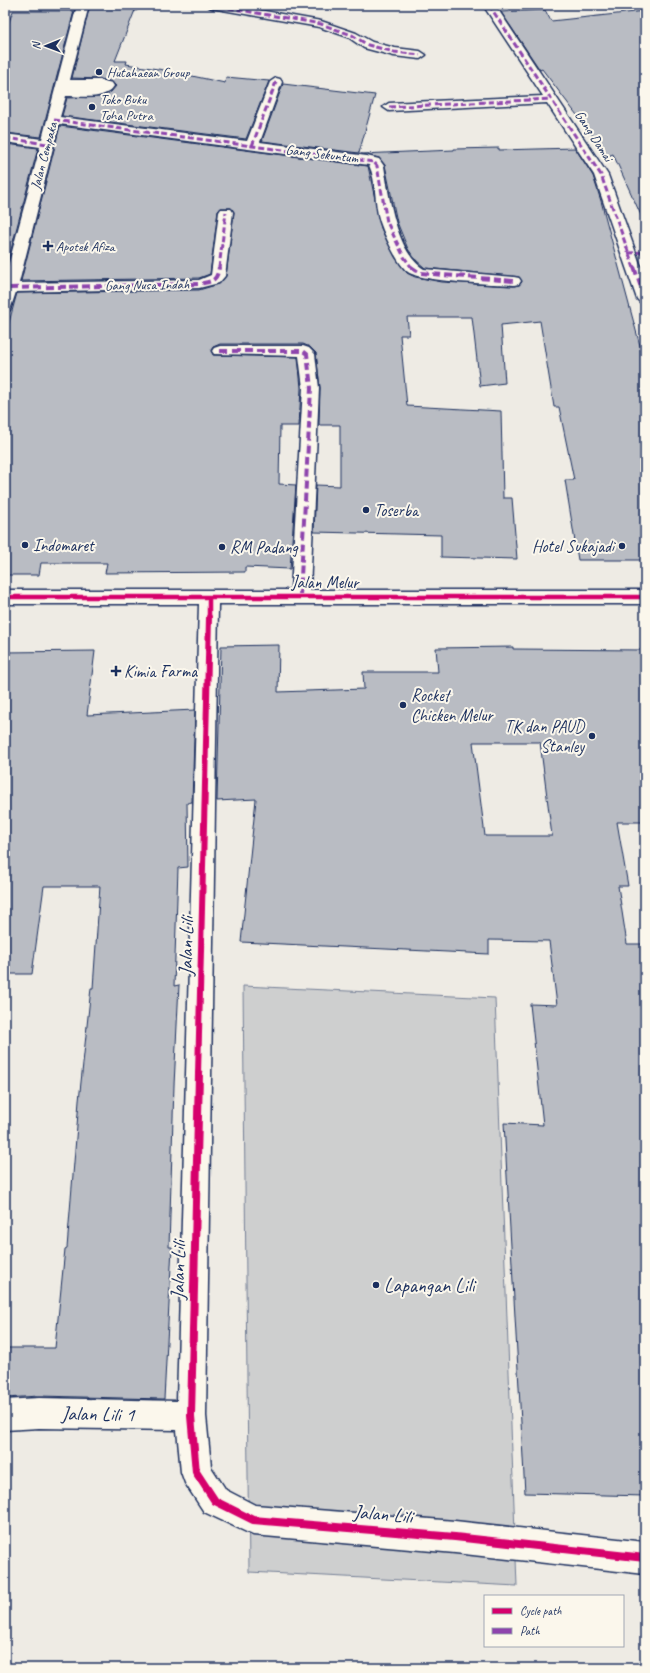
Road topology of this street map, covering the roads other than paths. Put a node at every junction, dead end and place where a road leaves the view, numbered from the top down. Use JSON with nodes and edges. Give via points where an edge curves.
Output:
{"nodes":[{"id":1,"x":83,"y":5,"type":"edge"},
{"id":2,"x":211,"y":5,"type":"edge"},
{"id":3,"x":488,"y":5,"type":"edge"},
{"id":4,"x":420,"y":55,"type":"dead end"},
{"id":5,"x":276,"y":82,"type":"dead end"},
{"id":6,"x":551,"y":99,"type":"junction"},
{"id":7,"x":388,"y":107,"type":"dead end"},
{"id":8,"x":54,"y":120,"type":"junction"},
{"id":9,"x":5,"y":138,"type":"edge"},
{"id":10,"x":47,"y":144,"type":"junction"},
{"id":11,"x":252,"y":146,"type":"junction"},
{"id":12,"x":226,"y":212,"type":"dead end"},
{"id":13,"x":645,"y":252,"type":"edge"},
{"id":14,"x":628,"y":253,"type":"junction"},
{"id":15,"x":514,"y":281,"type":"dead end"},
{"id":16,"x":10,"y":288,"type":"junction"},
{"id":17,"x":645,"y":299,"type":"edge"},
{"id":18,"x":5,"y":307,"type":"edge"},
{"id":19,"x":220,"y":351,"type":"dead end"},
{"id":20,"x":5,"y":596,"type":"edge"},
{"id":21,"x":300,"y":596,"type":"junction"},
{"id":22,"x":209,"y":597,"type":"junction"},
{"id":23,"x":645,"y":597,"type":"edge"},
{"id":24,"x":5,"y":1415,"type":"edge"},
{"id":25,"x":191,"y":1416,"type":"junction"},
{"id":26,"x":645,"y":1558,"type":"edge"}],
"edges":[{"from":1,"to":8,"type":"street","name":"Jalan Cempaka"},
{"from":2,"to":4,"type":"street","via":[[320,24],[352,35],[368,45]]},
{"from":3,"to":6,"type":"street","name":"Gang Damai"},
{"from":5,"to":11,"type":"street"},
{"from":6,"to":7,"type":"street"},
{"from":6,"to":14,"type":"street","name":"Gang Damai","via":[[600,175]]},
{"from":8,"to":10,"type":"street","name":"Jalan Cempaka"},
{"from":8,"to":11,"type":"street","name":"Gang Sekuntum"},
{"from":9,"to":10,"type":"street"},
{"from":10,"to":16,"type":"street","name":"Jalan Cempaka"},
{"from":11,"to":15,"type":"street","name":"Gang Sekuntum","via":[[374,162],[377,166],[387,222],[412,268],[420,273]]},
{"from":12,"to":16,"type":"street","name":"Gang Nusa Indah","via":[[218,276],[214,280],[191,284]]},
{"from":13,"to":14,"type":"street"},
{"from":14,"to":17,"type":"street","name":"Gang Damai"},
{"from":16,"to":18,"type":"street","name":"Jalan Cempaka"},
{"from":19,"to":21,"type":"street","via":[[303,351],[307,354],[310,388]]},
{"from":20,"to":22,"type":"street","name":"Jalan Melur"},
{"from":21,"to":22,"type":"street","name":"Jalan Melur"},
{"from":21,"to":23,"type":"street","name":"Jalan Melur"},
{"from":22,"to":25,"type":"street","name":"Jalan Lili"},
{"from":24,"to":25,"type":"street","name":"Jalan Lili 1","via":[[55,1413]]},
{"from":25,"to":26,"type":"street","name":"Jalan Lili","via":[[196,1472],[215,1501],[253,1520],[455,1537]]}]}
